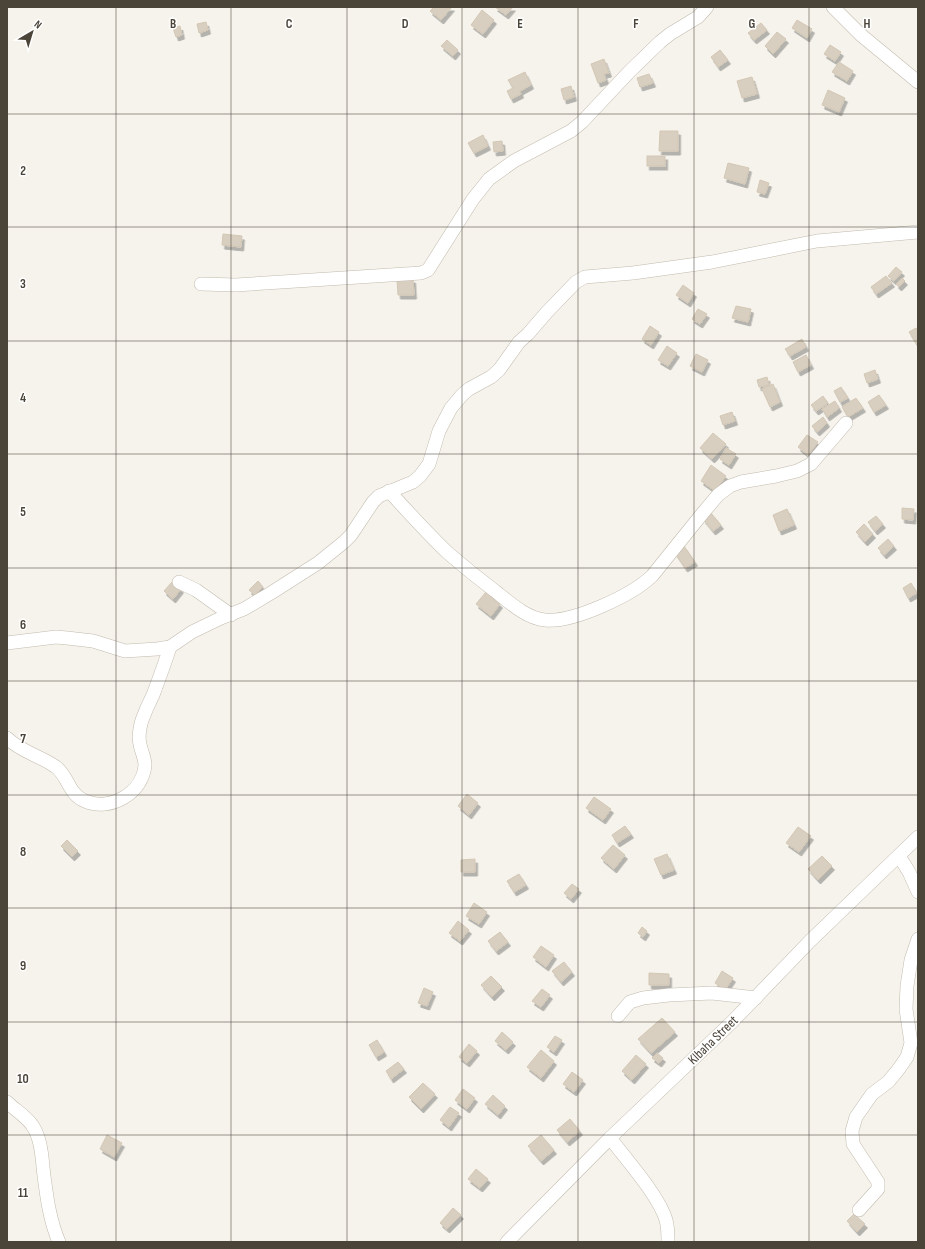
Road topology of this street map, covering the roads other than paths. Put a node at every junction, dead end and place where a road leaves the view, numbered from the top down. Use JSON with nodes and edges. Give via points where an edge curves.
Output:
{"nodes":[{"id":1,"x":707,"y":7,"type":"edge"},
{"id":2,"x":833,"y":7,"type":"edge"},
{"id":3,"x":918,"y":82,"type":"edge"},
{"id":4,"x":918,"y":232,"type":"edge"},
{"id":5,"x":201,"y":284,"type":"dead end"},
{"id":6,"x":846,"y":423,"type":"dead end"},
{"id":7,"x":389,"y":491,"type":"junction"},
{"id":8,"x":179,"y":582,"type":"dead end"},
{"id":9,"x":231,"y":615,"type":"junction"},
{"id":10,"x":7,"y":644,"type":"edge"},
{"id":11,"x":170,"y":647,"type":"junction"},
{"id":12,"x":7,"y":738,"type":"edge"},
{"id":13,"x":918,"y":837,"type":"edge"},
{"id":14,"x":899,"y":856,"type":"junction"},
{"id":15,"x":918,"y":892,"type":"edge"},
{"id":16,"x":918,"y":939,"type":"edge"},
{"id":17,"x":756,"y":998,"type":"junction"},
{"id":18,"x":618,"y":1016,"type":"dead end"},
{"id":19,"x":7,"y":1102,"type":"edge"},
{"id":20,"x":610,"y":1138,"type":"junction"},
{"id":21,"x":859,"y":1210,"type":"dead end"},
{"id":22,"x":59,"y":1242,"type":"edge"},
{"id":23,"x":507,"y":1242,"type":"edge"},
{"id":24,"x":668,"y":1242,"type":"edge"}],
"edges":[{"from":1,"to":5,"type":"street","via":[[698,17],[660,42],[571,131],[514,161],[490,179],[473,199],[428,270],[420,273],[248,284]]},
{"from":2,"to":3,"type":"street","via":[[861,35]]},
{"from":4,"to":7,"type":"street","via":[[817,241],[712,262],[585,278],[576,282],[519,342],[496,373],[462,395],[451,408],[439,431],[429,464],[420,476],[413,482]]},
{"from":6,"to":7,"type":"street","via":[[811,464],[797,471],[741,482],[718,495],[643,584],[611,602],[556,620],[544,620],[523,612],[450,554]]},
{"from":7,"to":9,"type":"street","via":[[372,502],[351,535],[318,563],[244,610]]},
{"from":8,"to":9,"type":"street","via":[[196,590]]},
{"from":9,"to":11,"type":"street","via":[[197,630]]},
{"from":10,"to":11,"type":"street","via":[[56,637],[93,642],[125,651]]},
{"from":11,"to":12,"type":"street","via":[[142,720],[139,743],[145,764],[142,776],[131,792],[117,802],[95,805],[77,797],[58,769]]},
{"from":13,"to":14,"type":"street","name":"KIbaha Street"},
{"from":14,"to":15,"type":"street"},
{"from":14,"to":17,"type":"street","name":"KIbaha Street","via":[[838,913]]},
{"from":16,"to":21,"type":"street","via":[[911,960],[907,986],[906,1009],[911,1043],[907,1057],[888,1082],[872,1094],[856,1118],[852,1131],[853,1144],[878,1182],[878,1189]]},
{"from":17,"to":18,"type":"street","via":[[712,993],[643,998],[630,1002]]},
{"from":17,"to":20,"type":"street","name":"KIbaha Street"},
{"from":19,"to":22,"type":"street","via":[[32,1125],[36,1133],[50,1213]]},
{"from":20,"to":23,"type":"street","name":"KIbaha Street"},
{"from":20,"to":24,"type":"street","via":[[659,1205],[666,1220]]}]}
